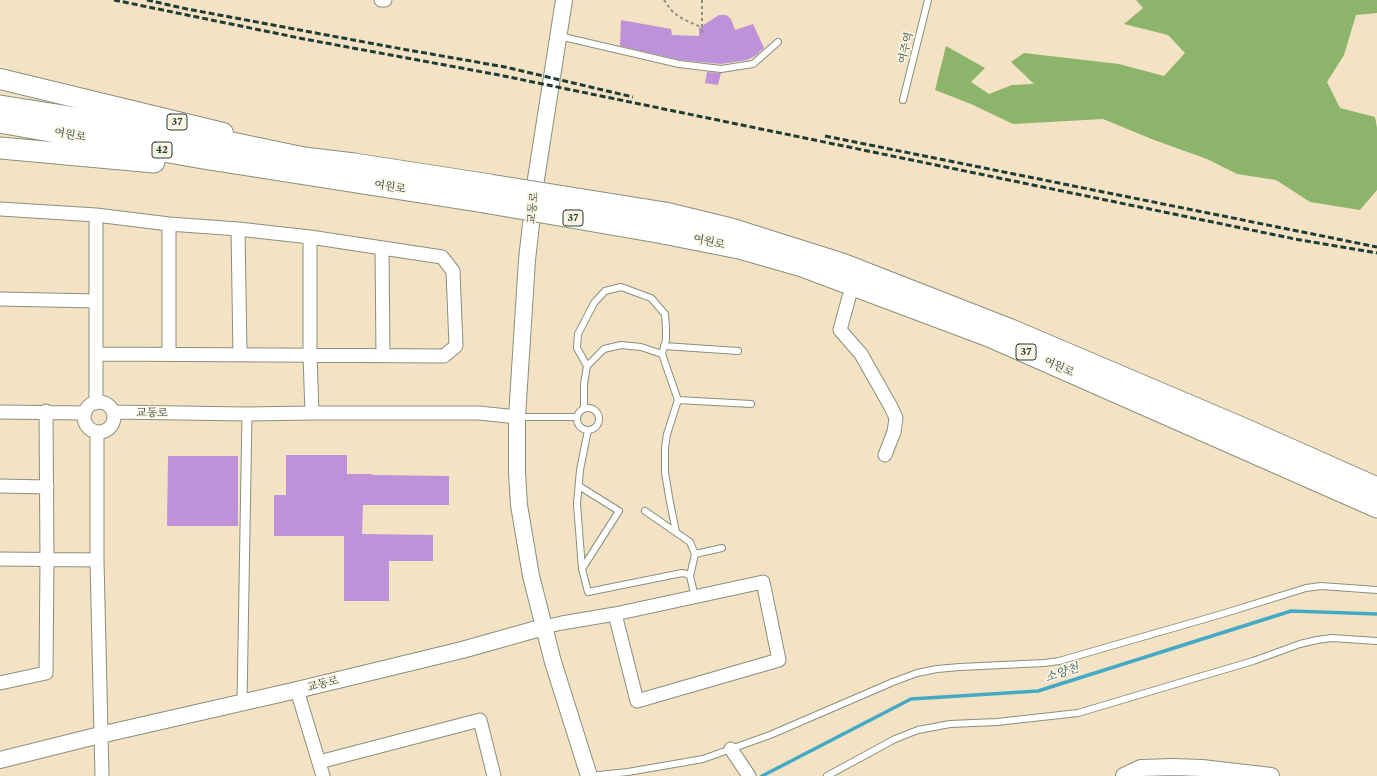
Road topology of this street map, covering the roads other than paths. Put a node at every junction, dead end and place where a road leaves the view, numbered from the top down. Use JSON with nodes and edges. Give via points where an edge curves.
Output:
{"nodes":[{"id":1,"x":381,"y":0,"type":"edge"},
{"id":2,"x":385,"y":0,"type":"edge"},
{"id":3,"x":564,"y":0,"type":"edge"},
{"id":4,"x":928,"y":0,"type":"edge"},
{"id":5,"x":559,"y":36,"type":"junction"},
{"id":6,"x":778,"y":42,"type":"dead end"},
{"id":7,"x":0,"y":79,"type":"edge"},
{"id":8,"x":904,"y":100,"type":"dead end"},
{"id":9,"x":0,"y":106,"type":"edge"},
{"id":10,"x":0,"y":122,"type":"edge"},
{"id":11,"x":0,"y":148,"type":"edge"},
{"id":12,"x":354,"y":164,"type":"junction"},
{"id":13,"x":324,"y":177,"type":"junction"},
{"id":14,"x":487,"y":194,"type":"junction"},
{"id":15,"x":0,"y":209,"type":"edge"},
{"id":16,"x":96,"y":215,"type":"junction"},
{"id":17,"x":664,"y":223,"type":"junction"},
{"id":18,"x":169,"y":224,"type":"junction"},
{"id":19,"x":238,"y":229,"type":"junction"},
{"id":20,"x":310,"y":237,"type":"junction"},
{"id":21,"x":382,"y":248,"type":"junction"},
{"id":22,"x":739,"y":248,"type":"junction"},
{"id":23,"x":849,"y":297,"type":"junction"},
{"id":24,"x":0,"y":300,"type":"edge"},
{"id":25,"x":96,"y":301,"type":"junction"},
{"id":26,"x":664,"y":346,"type":"junction"},
{"id":27,"x":738,"y":351,"type":"dead end"},
{"id":28,"x":96,"y":354,"type":"junction"},
{"id":29,"x":169,"y":354,"type":"junction"},
{"id":30,"x":240,"y":354,"type":"junction"},
{"id":31,"x":662,"y":354,"type":"junction"},
{"id":32,"x":310,"y":355,"type":"junction"},
{"id":33,"x":383,"y":355,"type":"junction"},
{"id":34,"x":587,"y":366,"type":"junction"},
{"id":35,"x":678,"y":400,"type":"junction"},
{"id":36,"x":96,"y":403,"type":"junction"},
{"id":37,"x":751,"y":404,"type":"dead end"},
{"id":38,"x":584,"y":408,"type":"junction"},
{"id":39,"x":0,"y":412,"type":"edge"},
{"id":40,"x":46,"y":412,"type":"junction"},
{"id":41,"x":113,"y":412,"type":"junction"},
{"id":42,"x":312,"y":412,"type":"junction"},
{"id":43,"x":85,"y":413,"type":"junction"},
{"id":44,"x":247,"y":414,"type":"junction"},
{"id":45,"x":1165,"y":414,"type":"junction"},
{"id":46,"x":517,"y":417,"type":"junction"},
{"id":47,"x":577,"y":417,"type":"junction"},
{"id":48,"x":588,"y":430,"type":"junction"},
{"id":49,"x":97,"y":432,"type":"junction"},
{"id":50,"x":885,"y":455,"type":"dead end"},
{"id":51,"x":0,"y":486,"type":"edge"},
{"id":52,"x":579,"y":486,"type":"junction"},
{"id":53,"x":47,"y":487,"type":"junction"},
{"id":54,"x":1377,"y":488,"type":"edge"},
{"id":55,"x":1377,"y":507,"type":"edge"},
{"id":56,"x":645,"y":511,"type":"dead end"},
{"id":57,"x":676,"y":532,"type":"junction"},
{"id":58,"x":722,"y":548,"type":"dead end"},
{"id":59,"x":695,"y":554,"type":"junction"},
{"id":60,"x":0,"y":559,"type":"edge"},
{"id":61,"x":47,"y":560,"type":"junction"},
{"id":62,"x":98,"y":560,"type":"junction"},
{"id":63,"x":582,"y":570,"type":"junction"},
{"id":64,"x":690,"y":576,"type":"junction"},
{"id":65,"x":1377,"y":590,"type":"edge"},
{"id":66,"x":695,"y":597,"type":"junction"},
{"id":67,"x":615,"y":614,"type":"junction"},
{"id":68,"x":544,"y":627,"type":"junction"},
{"id":69,"x":1377,"y":641,"type":"edge"},
{"id":70,"x":0,"y":684,"type":"edge"},
{"id":71,"x":298,"y":690,"type":"junction"},
{"id":72,"x":242,"y":702,"type":"junction"},
{"id":73,"x":100,"y":735,"type":"junction"},
{"id":74,"x":732,"y":752,"type":"junction"},
{"id":75,"x":0,"y":760,"type":"edge"},
{"id":76,"x":319,"y":762,"type":"junction"},
{"id":77,"x":102,"y":776,"type":"edge"},
{"id":78,"x":323,"y":776,"type":"edge"},
{"id":79,"x":494,"y":776,"type":"edge"},
{"id":80,"x":589,"y":776,"type":"edge"},
{"id":81,"x":749,"y":776,"type":"edge"},
{"id":82,"x":827,"y":776,"type":"edge"},
{"id":83,"x":1124,"y":776,"type":"edge"},
{"id":84,"x":1271,"y":776,"type":"edge"}],
"edges":[{"from":1,"to":2,"type":"street"},
{"from":3,"to":5,"type":"street","name":"교동로"},
{"from":4,"to":8,"type":"lane","name":"여주역"},
{"from":5,"to":6,"type":"lane","via":[[679,64],[721,69],[753,64]]},
{"from":5,"to":46,"type":"street","name":"교동로","via":[[536,179]]},
{"from":7,"to":12,"type":"main road","number":"37"},
{"from":9,"to":12,"type":"highway","name":"여원로","number":"42","via":[[227,142],[304,158]]},
{"from":10,"to":13,"type":"highway","name":"여원로","number":"42"},
{"from":11,"to":13,"type":"highway","number":"37","via":[[298,179]]},
{"from":12,"to":14,"type":"highway","name":"여원로","number":"37"},
{"from":13,"to":14,"type":"highway","name":"여원로","number":"37"},
{"from":14,"to":17,"type":"highway","name":"여원로","number":"37","bridge":true},
{"from":15,"to":16,"type":"street"},
{"from":16,"to":18,"type":"street"},
{"from":16,"to":25,"type":"street"},
{"from":17,"to":22,"type":"highway","name":"여원로","number":"37"},
{"from":17,"to":54,"type":"highway","name":"여원로","number":"37","via":[[731,229],[842,264],[1011,330]]},
{"from":18,"to":19,"type":"street"},
{"from":18,"to":29,"type":"street"},
{"from":19,"to":20,"type":"street"},
{"from":19,"to":30,"type":"street"},
{"from":20,"to":21,"type":"street"},
{"from":20,"to":32,"type":"street"},
{"from":21,"to":33,"type":"street"},
{"from":21,"to":33,"type":"street","via":[[442,257],[453,271],[456,346],[444,356]]},
{"from":22,"to":23,"type":"highway","via":[[761,264]]},
{"from":22,"to":45,"type":"highway","name":"여원로","number":"37","via":[[802,266],[990,336]]},
{"from":23,"to":45,"type":"highway","via":[[943,332],[1122,405]]},
{"from":23,"to":50,"type":"street","via":[[840,330],[861,354],[896,418],[894,432]]},
{"from":24,"to":25,"type":"street"},
{"from":25,"to":28,"type":"street"},
{"from":26,"to":27,"type":"lane"},
{"from":26,"to":31,"type":"lane"},
{"from":26,"to":34,"type":"lane","via":[[664,314],[651,298],[620,287],[605,291],[594,303],[578,334],[576,348]]},
{"from":28,"to":29,"type":"street"},
{"from":28,"to":36,"type":"street"},
{"from":29,"to":30,"type":"street"},
{"from":30,"to":32,"type":"street"},
{"from":31,"to":34,"type":"lane","via":[[641,347],[621,346],[604,350]]},
{"from":31,"to":35,"type":"lane"},
{"from":32,"to":33,"type":"street"},
{"from":32,"to":42,"type":"street"},
{"from":34,"to":38,"type":"lane"},
{"from":35,"to":37,"type":"lane"},
{"from":35,"to":57,"type":"lane","via":[[665,448],[667,484]]},
{"from":36,"to":41,"type":"street","via":[[106,404]]},
{"from":36,"to":43,"type":"street","via":[[88,407]]},
{"from":38,"to":47,"type":"lane"},
{"from":38,"to":48,"type":"lane","via":[[595,409],[600,419],[598,426]]},
{"from":39,"to":40,"type":"street"},
{"from":40,"to":43,"type":"street"},
{"from":40,"to":53,"type":"street"},
{"from":41,"to":44,"type":"street","name":"교동로"},
{"from":41,"to":49,"type":"street","via":[[110,427]]},
{"from":42,"to":44,"type":"street","name":"교동로"},
{"from":42,"to":46,"type":"street","name":"교동로","via":[[479,413]]},
{"from":43,"to":49,"type":"street","via":[[86,424],[92,431]]},
{"from":44,"to":72,"type":"street"},
{"from":45,"to":55,"type":"highway","name":"여원로","number":"37"},
{"from":46,"to":47,"type":"lane"},
{"from":46,"to":68,"type":"street","name":"교동로","via":[[519,505],[531,576]]},
{"from":47,"to":48,"type":"lane","via":[[581,428]]},
{"from":48,"to":52,"type":"lane"},
{"from":49,"to":62,"type":"street"},
{"from":51,"to":53,"type":"street"},
{"from":52,"to":63,"type":"lane","via":[[577,504]]},
{"from":52,"to":63,"type":"lane","via":[[619,511]]},
{"from":53,"to":61,"type":"street"},
{"from":56,"to":57,"type":"lane"},
{"from":57,"to":59,"type":"lane","via":[[690,542]]},
{"from":58,"to":59,"type":"lane"},
{"from":59,"to":64,"type":"lane"},
{"from":60,"to":61,"type":"street"},
{"from":61,"to":62,"type":"street"},
{"from":61,"to":70,"type":"street","via":[[46,673]]},
{"from":62,"to":73,"type":"street"},
{"from":63,"to":64,"type":"lane","via":[[588,592],[682,573]]},
{"from":64,"to":66,"type":"lane"},
{"from":65,"to":74,"type":"lane","via":[[1337,586],[1306,588],[1059,661],[960,667],[916,673]]},
{"from":66,"to":67,"type":"street"},
{"from":66,"to":67,"type":"street","via":[[763,582],[779,660],[637,701]]},
{"from":67,"to":68,"type":"street"},
{"from":68,"to":71,"type":"street","name":"교동로"},
{"from":68,"to":80,"type":"street","name":"교동로"},
{"from":69,"to":82,"type":"lane","via":[[1332,638],[1306,643],[1078,713],[997,722],[950,724],[918,730],[895,739]]},
{"from":71,"to":72,"type":"street","name":"교동로"},
{"from":71,"to":76,"type":"street"},
{"from":72,"to":73,"type":"street","name":"교동로"},
{"from":73,"to":75,"type":"street","name":"교동로"},
{"from":73,"to":77,"type":"street"},
{"from":74,"to":80,"type":"lane","via":[[628,772]]},
{"from":74,"to":81,"type":"street"},
{"from":76,"to":78,"type":"street"},
{"from":76,"to":79,"type":"street","via":[[480,720]]},
{"from":83,"to":84,"type":"street","via":[[1141,768],[1173,767]]}]}
